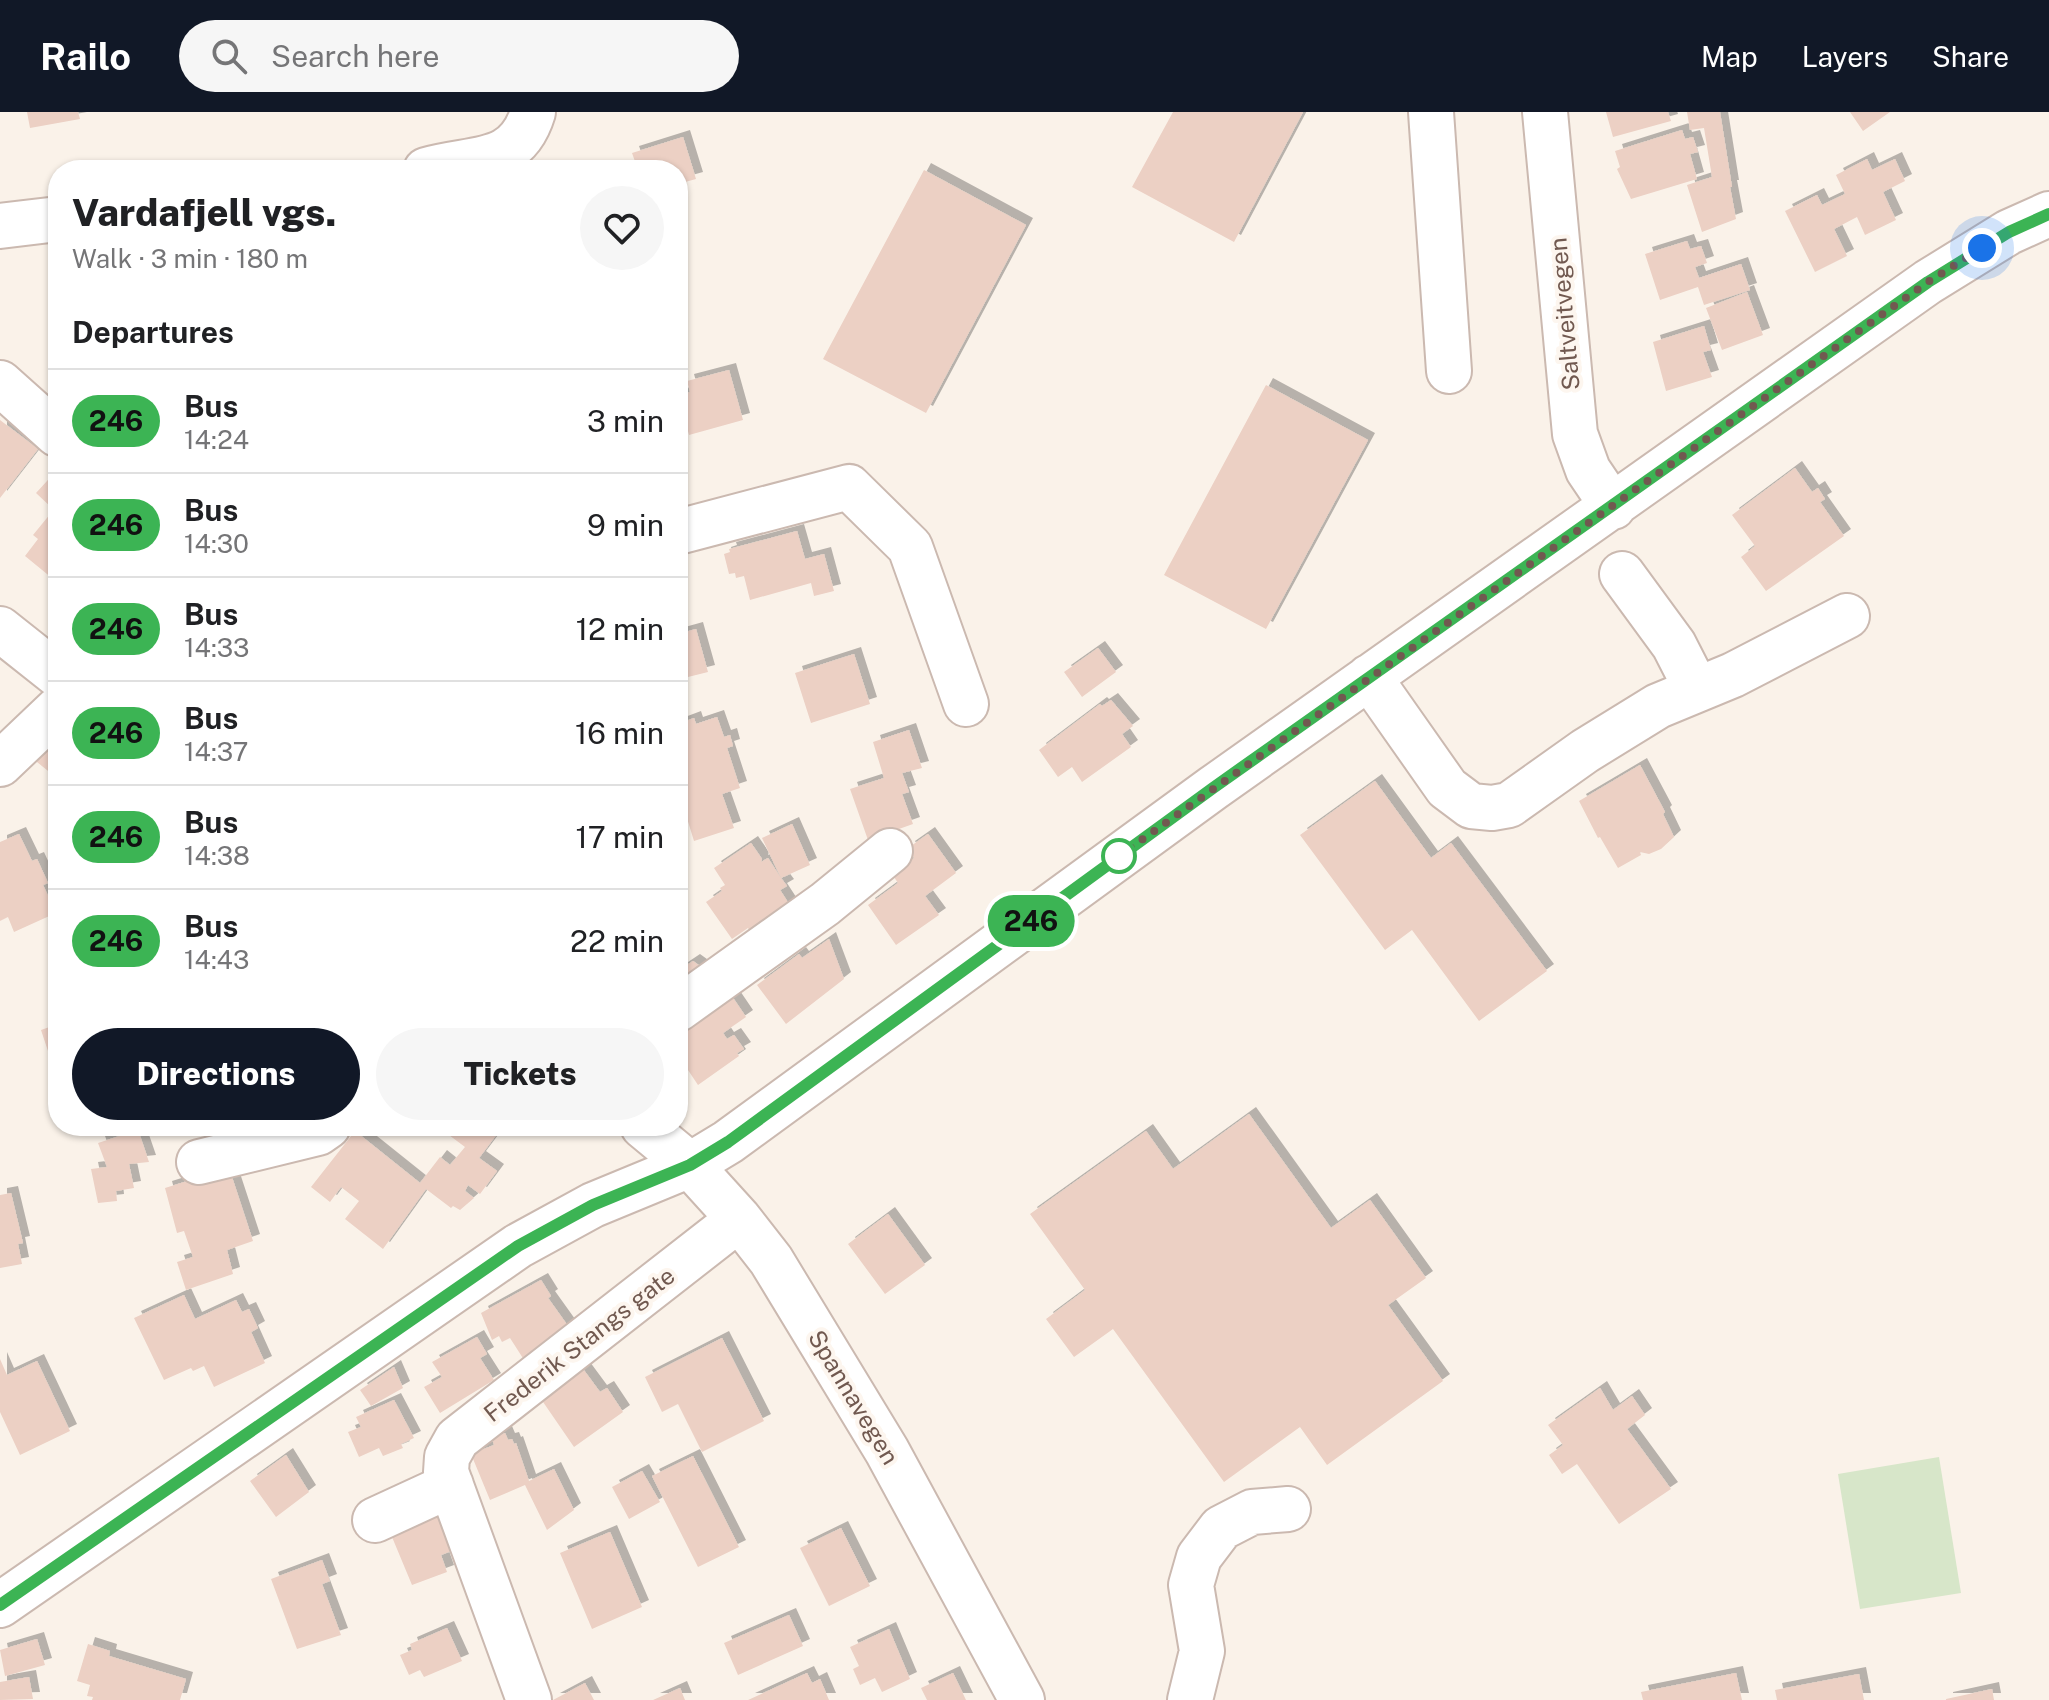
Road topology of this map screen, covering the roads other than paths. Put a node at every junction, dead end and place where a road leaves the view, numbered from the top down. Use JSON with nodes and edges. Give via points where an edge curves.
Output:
{"nodes":[{"id":1,"x":533,"y":112,"type":"edge"},
{"id":2,"x":1431,"y":112,"type":"edge"},
{"id":3,"x":1545,"y":112,"type":"edge"},
{"id":4,"x":474,"y":160,"type":"edge"},
{"id":5,"x":2049,"y":214,"type":"edge"},
{"id":6,"x":48,"y":220,"type":"edge"},
{"id":7,"x":0,"y":226,"type":"edge"},
{"id":8,"x":1449,"y":371,"type":"dead end"},
{"id":9,"x":0,"y":383,"type":"edge"},
{"id":10,"x":48,"y":426,"type":"edge"},
{"id":11,"x":1613,"y":507,"type":"junction"},
{"id":12,"x":688,"y":529,"type":"edge"},
{"id":13,"x":1622,"y":574,"type":"dead end"},
{"id":14,"x":1847,"y":616,"type":"dead end"},
{"id":15,"x":0,"y":629,"type":"edge"},
{"id":16,"x":48,"y":667,"type":"edge"},
{"id":17,"x":1369,"y":677,"type":"junction"},
{"id":18,"x":1697,"y":690,"type":"junction"},
{"id":19,"x":966,"y":704,"type":"dead end"},
{"id":20,"x":48,"y":718,"type":"edge"},
{"id":21,"x":0,"y":764,"type":"edge"},
{"id":22,"x":890,"y":851,"type":"dead end"},
{"id":23,"x":688,"y":1002,"type":"edge"},
{"id":24,"x":306,"y":1136,"type":"edge"},
{"id":25,"x":655,"y":1136,"type":"edge"},
{"id":26,"x":199,"y":1162,"type":"dead end"},
{"id":27,"x":690,"y":1165,"type":"junction"},
{"id":28,"x":739,"y":1219,"type":"junction"},
{"id":29,"x":451,"y":1485,"type":"junction"},
{"id":30,"x":1288,"y":1509,"type":"dead end"},
{"id":31,"x":375,"y":1520,"type":"dead end"},
{"id":32,"x":0,"y":1605,"type":"edge"},
{"id":33,"x":529,"y":1700,"type":"edge"},
{"id":34,"x":1022,"y":1700,"type":"edge"},
{"id":35,"x":1190,"y":1700,"type":"edge"}],
"edges":[{"from":1,"to":4,"type":"street","via":[[518,144],[495,157]]},
{"from":2,"to":8,"type":"street"},
{"from":3,"to":11,"type":"street","name":"Saltveitvegen","via":[[1575,434],[1588,470]]},
{"from":5,"to":11,"type":"street","via":[[1928,282]]},
{"from":6,"to":7,"type":"street"},
{"from":9,"to":10,"type":"street"},
{"from":11,"to":17,"type":"street"},
{"from":12,"to":19,"type":"street","via":[[849,487],[910,547]]},
{"from":13,"to":18,"type":"street","via":[[1674,645]]},
{"from":14,"to":18,"type":"street"},
{"from":15,"to":16,"type":"street"},
{"from":17,"to":18,"type":"street","via":[[1447,788],[1471,806],[1492,808],[1509,805],[1658,706]]},
{"from":17,"to":27,"type":"street"},
{"from":20,"to":21,"type":"street"},
{"from":22,"to":23,"type":"street"},
{"from":24,"to":26,"type":"street"},
{"from":25,"to":27,"type":"street","name":"Spannavegen"},
{"from":27,"to":28,"type":"street","name":"Spannavegen"},
{"from":27,"to":32,"type":"street","via":[[593,1205],[518,1246]]},
{"from":28,"to":29,"type":"street","name":"Frederik Stangs gate","via":[[457,1439],[447,1457]]},
{"from":28,"to":34,"type":"street","name":"Spannavegen","via":[[771,1260],[887,1451]]},
{"from":29,"to":31,"type":"street"},
{"from":29,"to":33,"type":"street","name":"Frederik Stangs gate"},
{"from":30,"to":35,"type":"street","via":[[1252,1512],[1221,1528],[1199,1557],[1191,1585],[1202,1651]]}]}
